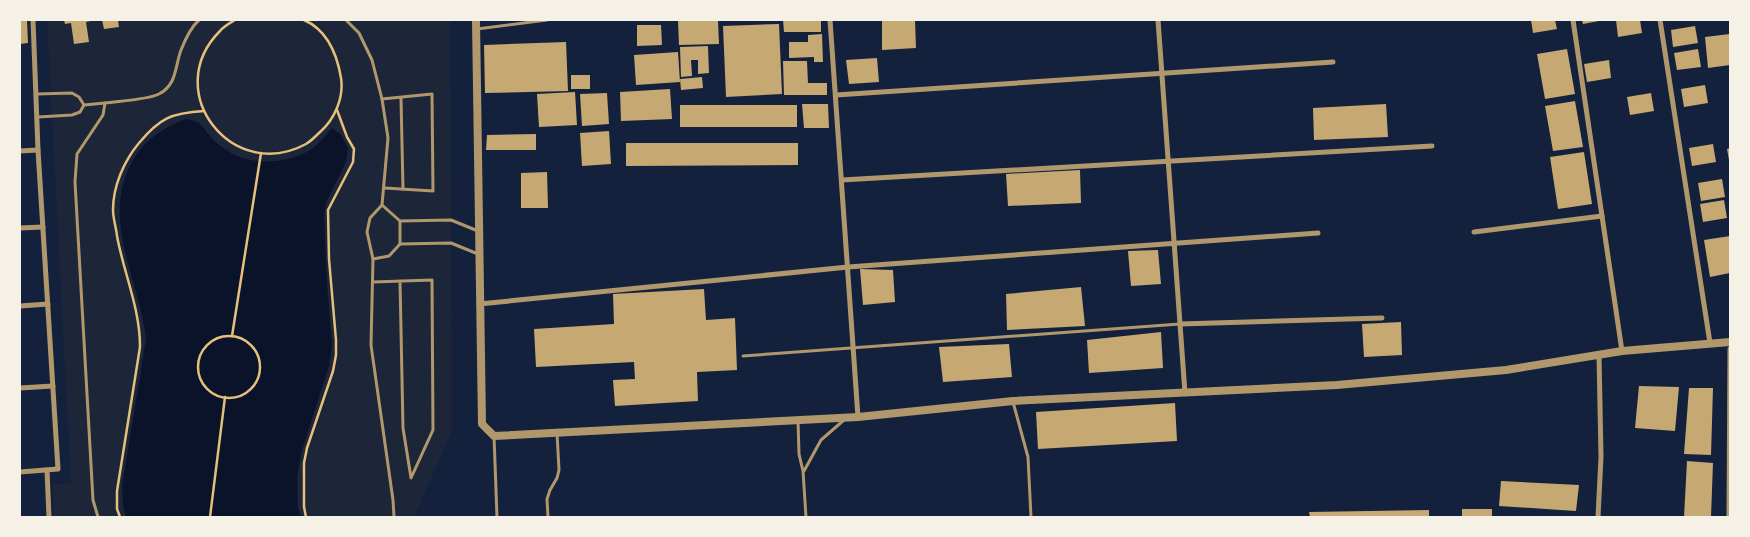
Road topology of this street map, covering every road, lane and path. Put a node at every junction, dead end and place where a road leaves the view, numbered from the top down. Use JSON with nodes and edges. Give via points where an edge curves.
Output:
{"nodes":[{"id":1,"x":33,"y":20,"type":"edge"},
{"id":2,"x":198,"y":20,"type":"edge"},
{"id":3,"x":235,"y":20,"type":"edge"},
{"id":4,"x":304,"y":20,"type":"edge"},
{"id":5,"x":346,"y":20,"type":"edge"},
{"id":6,"x":476,"y":20,"type":"edge"},
{"id":7,"x":547,"y":20,"type":"edge"},
{"id":8,"x":830,"y":20,"type":"edge"},
{"id":9,"x":1158,"y":20,"type":"edge"},
{"id":10,"x":1573,"y":20,"type":"edge"},
{"id":11,"x":1660,"y":20,"type":"edge"},
{"id":12,"x":477,"y":29,"type":"junction"},
{"id":13,"x":1333,"y":62,"type":"dead end"},
{"id":14,"x":1162,"y":73,"type":"junction"},
{"id":15,"x":37,"y":94,"type":"junction"},
{"id":16,"x":836,"y":95,"type":"junction"},
{"id":17,"x":402,"y":98,"type":"junction"},
{"id":18,"x":382,"y":99,"type":"junction"},
{"id":19,"x":104,"y":103,"type":"junction"},
{"id":20,"x":84,"y":105,"type":"junction"},
{"id":21,"x":338,"y":110,"type":"junction"},
{"id":22,"x":204,"y":111,"type":"junction"},
{"id":23,"x":38,"y":117,"type":"junction"},
{"id":24,"x":1432,"y":146,"type":"dead end"},
{"id":25,"x":38,"y":150,"type":"junction"},
{"id":26,"x":20,"y":151,"type":"edge"},
{"id":27,"x":260,"y":153,"type":"junction"},
{"id":28,"x":1168,"y":162,"type":"junction"},
{"id":29,"x":842,"y":180,"type":"junction"},
{"id":30,"x":385,"y":188,"type":"junction"},
{"id":31,"x":402,"y":189,"type":"junction"},
{"id":32,"x":382,"y":205,"type":"junction"},
{"id":33,"x":1602,"y":216,"type":"junction"},
{"id":34,"x":400,"y":221,"type":"junction"},
{"id":35,"x":43,"y":227,"type":"junction"},
{"id":36,"x":20,"y":228,"type":"edge"},
{"id":37,"x":479,"y":231,"type":"junction"},
{"id":38,"x":1474,"y":232,"type":"dead end"},
{"id":39,"x":1318,"y":233,"type":"dead end"},
{"id":40,"x":400,"y":244,"type":"junction"},
{"id":41,"x":1174,"y":244,"type":"junction"},
{"id":42,"x":479,"y":254,"type":"junction"},
{"id":43,"x":373,"y":259,"type":"junction"},
{"id":44,"x":848,"y":267,"type":"junction"},
{"id":45,"x":400,"y":281,"type":"junction"},
{"id":46,"x":373,"y":282,"type":"junction"},
{"id":47,"x":48,"y":304,"type":"junction"},
{"id":48,"x":480,"y":304,"type":"junction"},
{"id":49,"x":20,"y":306,"type":"edge"},
{"id":50,"x":1382,"y":318,"type":"dead end"},
{"id":51,"x":1180,"y":324,"type":"junction"},
{"id":52,"x":232,"y":336,"type":"junction"},
{"id":53,"x":1730,"y":342,"type":"edge"},
{"id":54,"x":1710,"y":343,"type":"junction"},
{"id":55,"x":855,"y":347,"type":"junction"},
{"id":56,"x":1730,"y":349,"type":"edge"},
{"id":57,"x":1622,"y":351,"type":"junction"},
{"id":58,"x":1599,"y":355,"type":"junction"},
{"id":59,"x":743,"y":356,"type":"dead end"},
{"id":60,"x":53,"y":386,"type":"junction"},
{"id":61,"x":20,"y":388,"type":"edge"},
{"id":62,"x":1185,"y":393,"type":"junction"},
{"id":63,"x":226,"y":397,"type":"junction"},
{"id":64,"x":1013,"y":402,"type":"junction"},
{"id":65,"x":858,"y":416,"type":"junction"},
{"id":66,"x":847,"y":417,"type":"junction"},
{"id":67,"x":798,"y":420,"type":"junction"},
{"id":68,"x":557,"y":432,"type":"junction"},
{"id":69,"x":494,"y":436,"type":"junction"},
{"id":70,"x":47,"y":470,"type":"junction"},
{"id":71,"x":803,"y":471,"type":"junction"},
{"id":72,"x":20,"y":472,"type":"edge"},
{"id":73,"x":49,"y":517,"type":"edge"},
{"id":74,"x":98,"y":517,"type":"edge"},
{"id":75,"x":120,"y":517,"type":"edge"},
{"id":76,"x":210,"y":517,"type":"edge"},
{"id":77,"x":306,"y":517,"type":"edge"},
{"id":78,"x":394,"y":517,"type":"edge"},
{"id":79,"x":498,"y":517,"type":"edge"},
{"id":80,"x":548,"y":517,"type":"edge"},
{"id":81,"x":806,"y":517,"type":"edge"},
{"id":82,"x":1031,"y":517,"type":"edge"},
{"id":83,"x":1598,"y":517,"type":"edge"},
{"id":84,"x":1729,"y":517,"type":"edge"}],
"edges":[{"from":1,"to":15,"type":"street"},
{"from":2,"to":19,"type":"lane","via":[[180,51],[174,77],[168,87],[158,94]]},
{"from":3,"to":22,"type":"path","via":[[220,30],[206,48],[198,70],[198,93]]},
{"from":4,"to":21,"type":"path","via":[[327,39],[338,60],[342,84]]},
{"from":5,"to":18,"type":"lane","via":[[359,32],[372,60]]},
{"from":6,"to":12,"type":"street"},
{"from":7,"to":12,"type":"lane"},
{"from":8,"to":16,"type":"street"},
{"from":9,"to":14,"type":"street"},
{"from":10,"to":33,"type":"street"},
{"from":11,"to":54,"type":"street"},
{"from":12,"to":37,"type":"street"},
{"from":13,"to":14,"type":"street"},
{"from":14,"to":16,"type":"street"},
{"from":14,"to":28,"type":"street"},
{"from":15,"to":20,"type":"lane","via":[[72,93]]},
{"from":15,"to":23,"type":"street"},
{"from":16,"to":29,"type":"street"},
{"from":17,"to":18,"type":"lane"},
{"from":17,"to":31,"type":"lane"},
{"from":17,"to":31,"type":"lane","via":[[432,94],[433,191]]},
{"from":18,"to":30,"type":"lane","via":[[388,138]]},
{"from":19,"to":20,"type":"lane"},
{"from":19,"to":74,"type":"lane","via":[[103,115],[77,154],[75,182],[94,500]]},
{"from":20,"to":23,"type":"lane","via":[[80,112],[72,115]]},
{"from":21,"to":27,"type":"path","via":[[325,128],[307,144],[284,152]]},
{"from":21,"to":77,"type":"path","via":[[354,149],[353,162],[328,210],[336,356],[304,463]]},
{"from":22,"to":27,"type":"path","via":[[219,134],[238,147]]},
{"from":22,"to":75,"type":"path","via":[[170,116],[156,126],[132,152],[115,192],[113,211],[120,250],[140,328],[140,347],[117,491]]},
{"from":23,"to":25,"type":"street"},
{"from":24,"to":28,"type":"street"},
{"from":25,"to":26,"type":"street"},
{"from":25,"to":35,"type":"street"},
{"from":27,"to":52,"type":"path"},
{"from":28,"to":29,"type":"street"},
{"from":28,"to":41,"type":"street"},
{"from":29,"to":44,"type":"street"},
{"from":30,"to":31,"type":"lane"},
{"from":30,"to":32,"type":"lane"},
{"from":32,"to":34,"type":"lane"},
{"from":32,"to":43,"type":"lane","via":[[370,218],[367,232]]},
{"from":33,"to":38,"type":"street"},
{"from":33,"to":57,"type":"street"},
{"from":34,"to":37,"type":"lane","via":[[451,220]]},
{"from":34,"to":40,"type":"lane"},
{"from":35,"to":36,"type":"street"},
{"from":35,"to":47,"type":"street"},
{"from":37,"to":42,"type":"street"},
{"from":39,"to":41,"type":"street"},
{"from":40,"to":42,"type":"lane","via":[[451,243]]},
{"from":40,"to":43,"type":"lane","via":[[389,256]]},
{"from":41,"to":44,"type":"street"},
{"from":41,"to":51,"type":"street"},
{"from":42,"to":48,"type":"street"},
{"from":43,"to":46,"type":"lane"},
{"from":44,"to":48,"type":"street"},
{"from":44,"to":55,"type":"street"},
{"from":45,"to":45,"type":"lane","via":[[432,280],[432,430],[411,478],[403,428]]},
{"from":45,"to":46,"type":"lane"},
{"from":46,"to":78,"type":"lane","via":[[371,345]]},
{"from":47,"to":49,"type":"street"},
{"from":47,"to":60,"type":"street"},
{"from":48,"to":69,"type":"street","via":[[482,424]]},
{"from":50,"to":51,"type":"street"},
{"from":51,"to":55,"type":"lane"},
{"from":51,"to":62,"type":"street"},
{"from":52,"to":63,"type":"path","via":[[222,337],[208,345],[198,369],[207,388]]},
{"from":52,"to":63,"type":"path","via":[[250,344],[260,361],[260,370],[252,388],[244,394]]},
{"from":53,"to":54,"type":"street"},
{"from":54,"to":57,"type":"street"},
{"from":55,"to":59,"type":"lane"},
{"from":55,"to":65,"type":"street"},
{"from":56,"to":84,"type":"street"},
{"from":57,"to":58,"type":"street"},
{"from":58,"to":62,"type":"street","via":[[1506,370],[1337,385]]},
{"from":58,"to":83,"type":"street","via":[[1601,457]]},
{"from":60,"to":61,"type":"street"},
{"from":60,"to":70,"type":"street","via":[[58,469]]},
{"from":62,"to":64,"type":"street"},
{"from":63,"to":76,"type":"path"},
{"from":64,"to":65,"type":"street"},
{"from":64,"to":82,"type":"lane","via":[[1028,457]]},
{"from":65,"to":66,"type":"street"},
{"from":66,"to":67,"type":"street"},
{"from":66,"to":71,"type":"lane","via":[[821,440]]},
{"from":67,"to":68,"type":"street"},
{"from":67,"to":71,"type":"lane"},
{"from":68,"to":69,"type":"street"},
{"from":68,"to":80,"type":"lane","via":[[559,470],[550,490]]},
{"from":69,"to":79,"type":"lane"},
{"from":70,"to":72,"type":"street"},
{"from":70,"to":73,"type":"street"},
{"from":71,"to":81,"type":"lane"}]}
